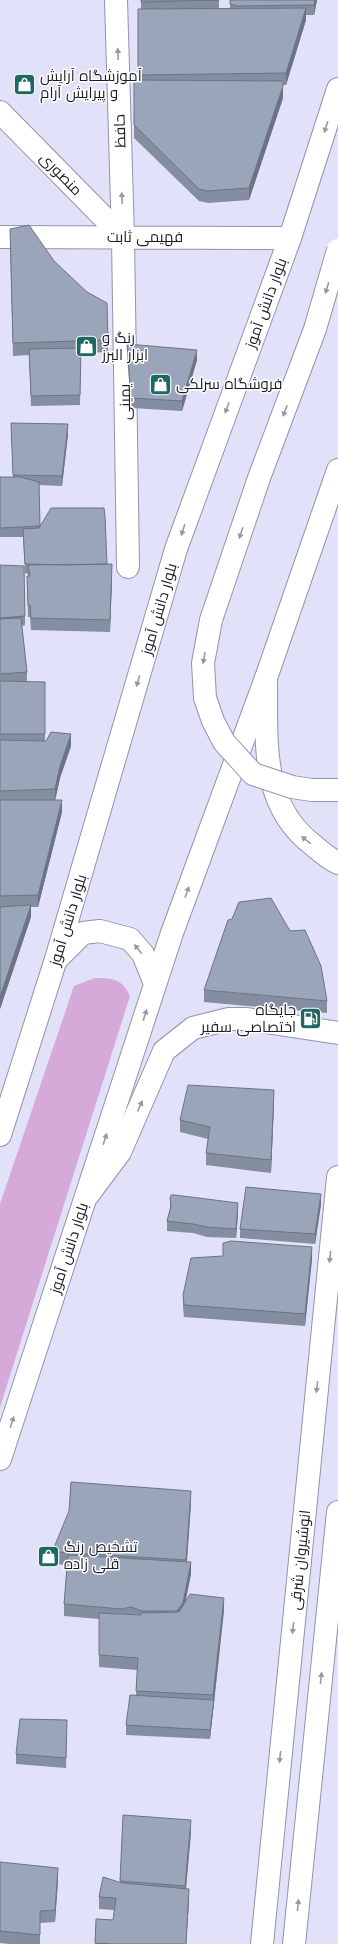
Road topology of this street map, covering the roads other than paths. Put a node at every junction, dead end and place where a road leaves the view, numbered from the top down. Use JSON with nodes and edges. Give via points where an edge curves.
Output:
{"nodes":[{"id":1,"x":116,"y":0,"type":"edge"},
{"id":2,"x":338,"y":89,"type":"edge"},
{"id":3,"x":0,"y":112,"type":"edge"},
{"id":4,"x":0,"y":237,"type":"edge"},
{"id":5,"x":123,"y":237,"type":"junction"},
{"id":6,"x":290,"y":238,"type":"junction"},
{"id":7,"x":338,"y":250,"type":"edge"},
{"id":8,"x":338,"y":470,"type":"edge"},
{"id":9,"x":128,"y":567,"type":"dead end"},
{"id":10,"x":266,"y":678,"type":"junction"},
{"id":11,"x":338,"y":790,"type":"edge"},
{"id":12,"x":338,"y":863,"type":"edge"},
{"id":13,"x":56,"y":960,"type":"junction"},
{"id":14,"x":155,"y":984,"type":"junction"},
{"id":15,"x":338,"y":1033,"type":"edge"},
{"id":16,"x":1,"y":1129,"type":"edge"},
{"id":17,"x":338,"y":1177,"type":"edge"},
{"id":18,"x":84,"y":1200,"type":"junction"},
{"id":19,"x":0,"y":1460,"type":"edge"},
{"id":20,"x":338,"y":1512,"type":"edge"},
{"id":21,"x":286,"y":1701,"type":"junction"},
{"id":22,"x":319,"y":1703,"type":"junction"},
{"id":23,"x":262,"y":1944,"type":"edge"},
{"id":24,"x":294,"y":1944,"type":"edge"}],
"edges":[{"from":5,"to":1,"type":"main road","name":"حافظ","one_way":true},
{"from":2,"to":6,"type":"main road","name":"بلوار دانش آموز","one_way":true},
{"from":3,"to":5,"type":"main road","name":"منصوری"},
{"from":4,"to":5,"type":"main road","name":"فهیمی ثابت"},
{"from":5,"to":6,"type":"main road","name":"فهیمی ثابت"},
{"from":5,"to":9,"type":"main road","name":"یمینی"},
{"from":6,"to":13,"type":"main road","name":"بلوار دانش آموز","one_way":true,"via":[[176,549]]},
{"from":7,"to":11,"type":"main road","one_way":true,"bridge":true,"via":[[314,329],[259,478],[212,620],[203,663],[205,698],[213,721],[224,742],[253,774],[292,787]]},
{"from":8,"to":10,"type":"main road","name":"بلوار دانش آموز"},
{"from":12,"to":10,"type":"main road","one_way":true,"via":[[300,836],[279,805],[268,761]]},
{"from":14,"to":10,"type":"main road","name":"بلوار دانش آموز","one_way":true},
{"from":14,"to":13,"type":"main road","one_way":true,"via":[[142,954],[130,939],[100,931],[84,933]]},
{"from":13,"to":16,"type":"main road","name":"بلوار دانش آموز"},
{"from":18,"to":14,"type":"main road","name":"بلوار دانش آموز","one_way":true},
{"from":18,"to":15,"type":"main road","one_way":true,"via":[[120,1152],[164,1051],[193,1028],[229,1019],[247,1019]]},
{"from":17,"to":21,"type":"main road","name":"انوشیروان شرقی","one_way":true},
{"from":19,"to":18,"type":"main road","name":"بلوار دانش آموز","one_way":true},
{"from":22,"to":20,"type":"main road","one_way":true},
{"from":21,"to":22,"type":"main road"},
{"from":21,"to":23,"type":"main road","name":"انوشیروان شرقی","one_way":true},
{"from":24,"to":22,"type":"main road","one_way":true}]}
